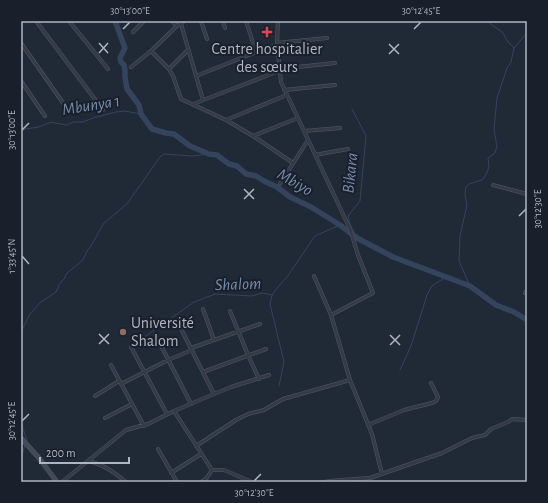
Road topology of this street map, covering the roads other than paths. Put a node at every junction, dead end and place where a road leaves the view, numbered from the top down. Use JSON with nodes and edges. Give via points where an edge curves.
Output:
{"nodes":[{"id":1,"x":36,"y":21,"type":"edge"},
{"id":2,"x":69,"y":21,"type":"edge"},
{"id":3,"x":144,"y":21,"type":"edge"},
{"id":4,"x":172,"y":21,"type":"edge"},
{"id":5,"x":184,"y":21,"type":"edge"},
{"id":6,"x":201,"y":21,"type":"edge"},
{"id":7,"x":223,"y":21,"type":"edge"},
{"id":8,"x":246,"y":21,"type":"edge"},
{"id":9,"x":278,"y":21,"type":"edge"},
{"id":10,"x":179,"y":25,"type":"junction"},
{"id":11,"x":225,"y":28,"type":"dead end"},
{"id":12,"x":133,"y":32,"type":"dead end"},
{"id":13,"x":327,"y":38,"type":"dead end"},
{"id":14,"x":207,"y":39,"type":"dead end"},
{"id":15,"x":21,"y":42,"type":"edge"},
{"id":16,"x":277,"y":44,"type":"junction"},
{"id":17,"x":188,"y":50,"type":"junction"},
{"id":18,"x":151,"y":51,"type":"junction"},
{"id":19,"x":256,"y":52,"type":"junction"},
{"id":20,"x":335,"y":63,"type":"dead end"},
{"id":21,"x":131,"y":67,"type":"dead end"},
{"id":22,"x":108,"y":69,"type":"dead end"},
{"id":23,"x":169,"y":69,"type":"junction"},
{"id":24,"x":279,"y":70,"type":"junction"},
{"id":25,"x":196,"y":76,"type":"junction"},
{"id":26,"x":21,"y":81,"type":"edge"},
{"id":27,"x":335,"y":85,"type":"dead end"},
{"id":28,"x":284,"y":90,"type":"junction"},
{"id":29,"x":287,"y":95,"type":"junction"},
{"id":30,"x":203,"y":100,"type":"junction"},
{"id":31,"x":192,"y":104,"type":"junction"},
{"id":32,"x":68,"y":110,"type":"dead end"},
{"id":33,"x":103,"y":110,"type":"dead end"},
{"id":34,"x":45,"y":116,"type":"dead end"},
{"id":35,"x":298,"y":118,"type":"junction"},
{"id":36,"x":226,"y":120,"type":"junction"},
{"id":37,"x":340,"y":128,"type":"dead end"},
{"id":38,"x":304,"y":131,"type":"junction"},
{"id":39,"x":253,"y":136,"type":"junction"},
{"id":40,"x":308,"y":140,"type":"junction"},
{"id":41,"x":348,"y":149,"type":"dead end"},
{"id":42,"x":315,"y":155,"type":"junction"},
{"id":43,"x":294,"y":163,"type":"junction"},
{"id":44,"x":280,"y":184,"type":"dead end"},
{"id":45,"x":493,"y":185,"type":"dead end"},
{"id":46,"x":527,"y":194,"type":"edge"},
{"id":47,"x":314,"y":276,"type":"dead end"},
{"id":48,"x":203,"y":309,"type":"dead end"},
{"id":49,"x":230,"y":311,"type":"dead end"},
{"id":50,"x":331,"y":315,"type":"junction"},
{"id":51,"x":177,"y":321,"type":"dead end"},
{"id":52,"x":260,"y":324,"type":"dead end"},
{"id":53,"x":238,"y":332,"type":"junction"},
{"id":54,"x":155,"y":334,"type":"dead end"},
{"id":55,"x":214,"y":340,"type":"junction"},
{"id":56,"x":131,"y":346,"type":"dead end"},
{"id":57,"x":191,"y":349,"type":"junction"},
{"id":58,"x":266,"y":349,"type":"dead end"},
{"id":59,"x":248,"y":355,"type":"junction"},
{"id":60,"x":168,"y":360,"type":"junction"},
{"id":61,"x":111,"y":365,"type":"dead end"},
{"id":62,"x":145,"y":372,"type":"junction"},
{"id":63,"x":203,"y":372,"type":"junction"},
{"id":64,"x":269,"y":375,"type":"dead end"},
{"id":65,"x":259,"y":379,"type":"junction"},
{"id":66,"x":350,"y":380,"type":"junction"},
{"id":67,"x":120,"y":382,"type":"junction"},
{"id":68,"x":431,"y":383,"type":"dead end"},
{"id":69,"x":214,"y":394,"type":"junction"},
{"id":70,"x":95,"y":396,"type":"dead end"},
{"id":71,"x":132,"y":404,"type":"junction"},
{"id":72,"x":191,"y":404,"type":"junction"},
{"id":73,"x":174,"y":411,"type":"junction"},
{"id":74,"x":167,"y":414,"type":"junction"},
{"id":75,"x":105,"y":418,"type":"dead end"},
{"id":76,"x":527,"y":420,"type":"edge"},
{"id":77,"x":368,"y":425,"type":"junction"},
{"id":78,"x":144,"y":426,"type":"junction"},
{"id":79,"x":21,"y":438,"type":"edge"},
{"id":80,"x":196,"y":446,"type":"junction"},
{"id":81,"x":158,"y":449,"type":"dead end"},
{"id":82,"x":201,"y":454,"type":"junction"},
{"id":83,"x":88,"y":461,"type":"junction"},
{"id":84,"x":212,"y":470,"type":"junction"},
{"id":85,"x":171,"y":473,"type":"junction"},
{"id":86,"x":382,"y":474,"type":"junction"},
{"id":87,"x":370,"y":478,"type":"junction"},
{"id":88,"x":57,"y":482,"type":"edge"},
{"id":89,"x":62,"y":482,"type":"edge"},
{"id":90,"x":126,"y":482,"type":"edge"},
{"id":91,"x":177,"y":482,"type":"edge"},
{"id":92,"x":201,"y":482,"type":"edge"},
{"id":93,"x":252,"y":482,"type":"edge"},
{"id":94,"x":323,"y":482,"type":"edge"},
{"id":95,"x":372,"y":482,"type":"edge"}],
"edges":[{"from":1,"to":33,"type":"street"},
{"from":2,"to":22,"type":"street"},
{"from":3,"to":12,"type":"street"},
{"from":4,"to":10,"type":"street"},
{"from":5,"to":10,"type":"street"},
{"from":6,"to":14,"type":"street"},
{"from":7,"to":11,"type":"street"},
{"from":8,"to":19,"type":"street"},
{"from":9,"to":16,"type":"street"},
{"from":10,"to":17,"type":"street"},
{"from":10,"to":18,"type":"street"},
{"from":13,"to":16,"type":"street"},
{"from":15,"to":32,"type":"street"},
{"from":16,"to":19,"type":"street"},
{"from":16,"to":24,"type":"street"},
{"from":17,"to":23,"type":"street"},
{"from":17,"to":25,"type":"street"},
{"from":18,"to":21,"type":"street"},
{"from":18,"to":23,"type":"street"},
{"from":19,"to":25,"type":"street"},
{"from":20,"to":24,"type":"street"},
{"from":23,"to":31,"type":"street","via":[[181,99]]},
{"from":24,"to":28,"type":"street"},
{"from":24,"to":30,"type":"street"},
{"from":25,"to":30,"type":"street"},
{"from":26,"to":34,"type":"street"},
{"from":27,"to":28,"type":"street"},
{"from":28,"to":29,"type":"street"},
{"from":29,"to":35,"type":"street"},
{"from":29,"to":36,"type":"street"},
{"from":30,"to":31,"type":"street"},
{"from":31,"to":36,"type":"street"},
{"from":35,"to":38,"type":"street"},
{"from":35,"to":39,"type":"street"},
{"from":36,"to":39,"type":"street"},
{"from":37,"to":38,"type":"street"},
{"from":38,"to":40,"type":"street"},
{"from":39,"to":43,"type":"street"},
{"from":40,"to":42,"type":"street"},
{"from":40,"to":43,"type":"street"},
{"from":41,"to":42,"type":"street"},
{"from":42,"to":50,"type":"street","via":[[350,230],[373,293]]},
{"from":43,"to":44,"type":"street"},
{"from":45,"to":46,"type":"street"},
{"from":47,"to":50,"type":"street"},
{"from":48,"to":55,"type":"street"},
{"from":49,"to":53,"type":"street"},
{"from":50,"to":66,"type":"street"},
{"from":51,"to":57,"type":"street"},
{"from":52,"to":53,"type":"street"},
{"from":53,"to":55,"type":"street"},
{"from":53,"to":59,"type":"street"},
{"from":54,"to":60,"type":"street"},
{"from":55,"to":57,"type":"street"},
{"from":56,"to":62,"type":"street"},
{"from":57,"to":60,"type":"street"},
{"from":57,"to":63,"type":"street"},
{"from":58,"to":59,"type":"street"},
{"from":59,"to":63,"type":"street"},
{"from":59,"to":65,"type":"street"},
{"from":60,"to":62,"type":"street"},
{"from":60,"to":72,"type":"street"},
{"from":61,"to":67,"type":"street"},
{"from":62,"to":67,"type":"street"},
{"from":62,"to":74,"type":"street"},
{"from":63,"to":69,"type":"street"},
{"from":64,"to":65,"type":"street"},
{"from":65,"to":69,"type":"street"},
{"from":66,"to":77,"type":"street"},
{"from":66,"to":80,"type":"street","via":[[283,399],[264,410],[236,420]]},
{"from":67,"to":70,"type":"street"},
{"from":67,"to":71,"type":"street"},
{"from":68,"to":77,"type":"street","via":[[438,398],[436,401],[404,410]]},
{"from":69,"to":72,"type":"street"},
{"from":71,"to":75,"type":"street"},
{"from":71,"to":78,"type":"street"},
{"from":72,"to":73,"type":"street"},
{"from":73,"to":74,"type":"street"},
{"from":73,"to":80,"type":"street"},
{"from":74,"to":78,"type":"street"},
{"from":76,"to":86,"type":"street","via":[[512,419],[491,429],[485,435],[472,438],[442,454]]},
{"from":77,"to":86,"type":"street"},
{"from":78,"to":83,"type":"street","via":[[126,430]]},
{"from":79,"to":88,"type":"street"},
{"from":80,"to":82,"type":"street"},
{"from":81,"to":85,"type":"street"},
{"from":82,"to":84,"type":"street"},
{"from":82,"to":85,"type":"street"},
{"from":83,"to":89,"type":"street"},
{"from":83,"to":90,"type":"street","via":[[97,463]]},
{"from":84,"to":92,"type":"street"},
{"from":84,"to":93,"type":"street","via":[[224,470]]},
{"from":85,"to":91,"type":"street"},
{"from":86,"to":87,"type":"street"},
{"from":87,"to":94,"type":"street"},
{"from":87,"to":95,"type":"street"}]}
